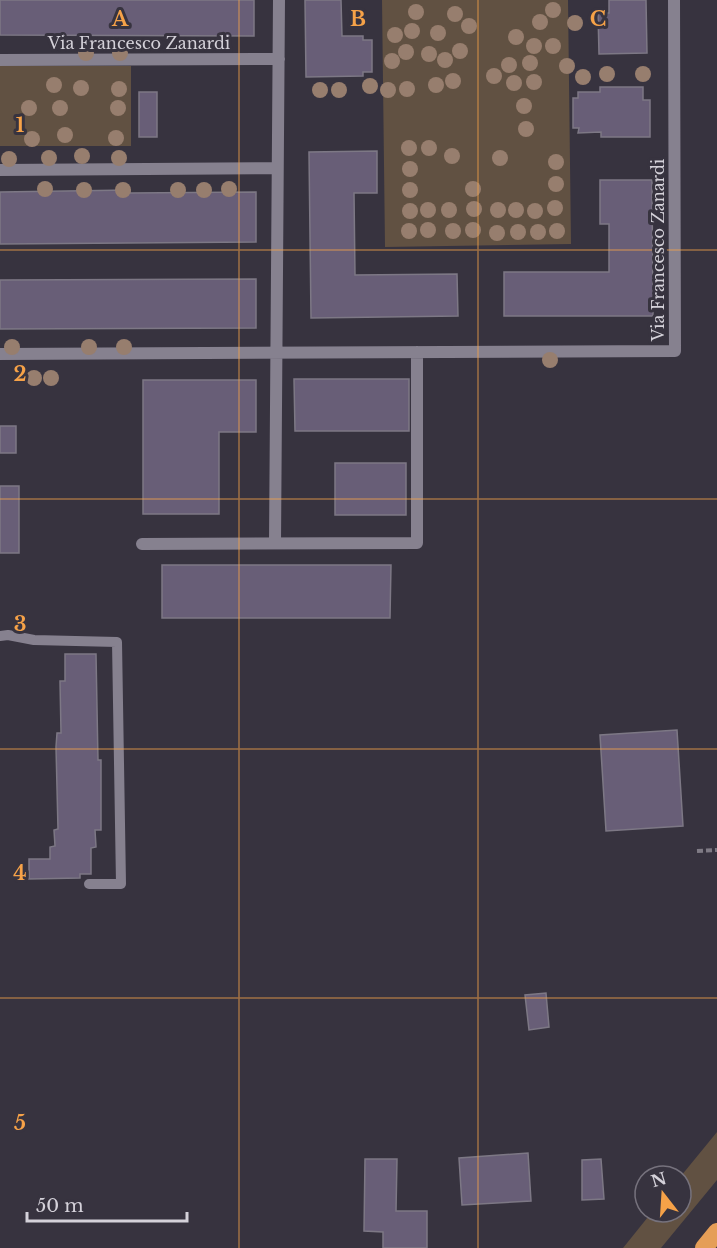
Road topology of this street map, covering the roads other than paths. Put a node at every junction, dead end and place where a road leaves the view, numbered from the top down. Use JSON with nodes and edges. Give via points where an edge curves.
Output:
{"nodes":[{"id":1,"x":279,"y":0,"type":"edge"},
{"id":2,"x":674,"y":0,"type":"edge"},
{"id":3,"x":279,"y":59,"type":"junction"},
{"id":4,"x":0,"y":60,"type":"edge"},
{"id":5,"x":277,"y":168,"type":"junction"},
{"id":6,"x":0,"y":170,"type":"edge"},
{"id":7,"x":417,"y":352,"type":"junction"},
{"id":8,"x":276,"y":353,"type":"junction"},
{"id":9,"x":0,"y":354,"type":"edge"},
{"id":10,"x":275,"y":543,"type":"junction"},
{"id":11,"x":142,"y":544,"type":"dead end"},
{"id":12,"x":0,"y":636,"type":"edge"},
{"id":13,"x":89,"y":884,"type":"dead end"},
{"id":14,"x":717,"y":1232,"type":"edge"},
{"id":15,"x":704,"y":1248,"type":"edge"}],
"edges":[{"from":1,"to":3,"type":"street"},
{"from":2,"to":7,"type":"street","name":"Via Francesco Zanardi","via":[[675,351]]},
{"from":3,"to":4,"type":"street","name":"Via Francesco Zanardi"},
{"from":3,"to":5,"type":"street"},
{"from":5,"to":6,"type":"street"},
{"from":5,"to":8,"type":"street"},
{"from":7,"to":8,"type":"street","name":"Via Francesco Zanardi"},
{"from":7,"to":10,"type":"street","via":[[417,543]]},
{"from":8,"to":9,"type":"street","name":"Via Francesco Zanardi"},
{"from":8,"to":10,"type":"street"},
{"from":10,"to":11,"type":"street"},
{"from":12,"to":13,"type":"lane","via":[[117,642],[121,884]]},
{"from":14,"to":15,"type":"highway"}]}
